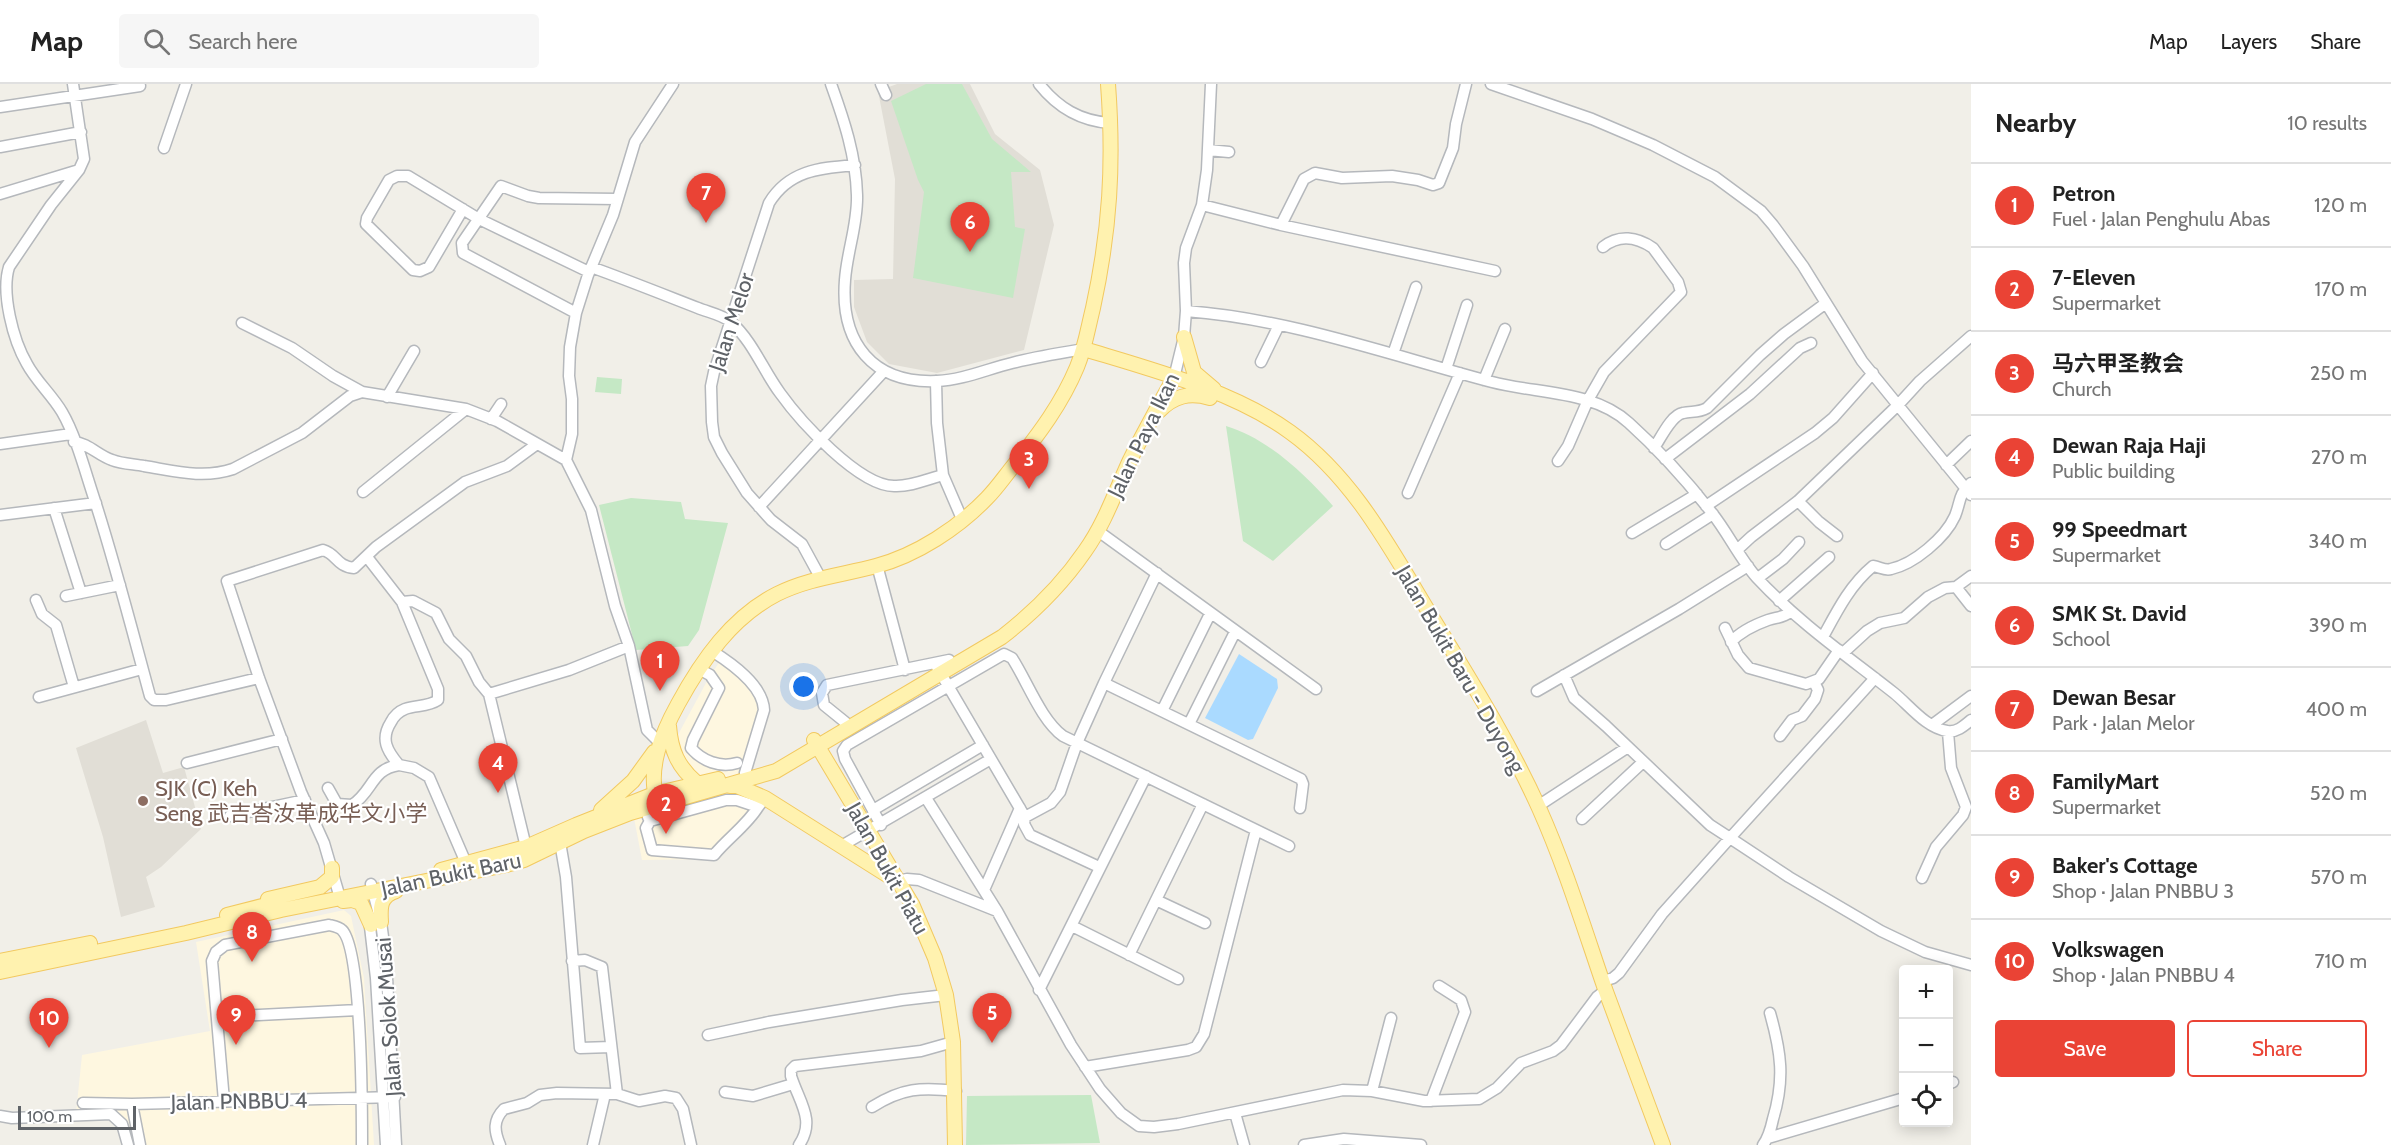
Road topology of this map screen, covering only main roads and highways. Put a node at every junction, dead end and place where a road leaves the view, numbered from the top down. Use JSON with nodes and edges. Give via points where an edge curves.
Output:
{"nodes":[{"id":1,"x":1108,"y":84,"type":"edge"},
{"id":2,"x":1184,"y":337,"type":"road end"},
{"id":3,"x":1084,"y":349,"type":"junction"},
{"id":4,"x":1174,"y":378,"type":"junction"},
{"id":5,"x":1222,"y":396,"type":"junction"},
{"id":6,"x":1263,"y":414,"type":"junction"},
{"id":7,"x":1151,"y":419,"type":"junction"},
{"id":8,"x":942,"y":667,"type":"joint"},
{"id":9,"x":669,"y":724,"type":"junction"},
{"id":10,"x":660,"y":743,"type":"junction"},
{"id":11,"x":816,"y":744,"type":"junction"},
{"id":12,"x":697,"y":783,"type":"junction"},
{"id":13,"x":727,"y":785,"type":"junction"},
{"id":14,"x":651,"y":807,"type":"junction"},
{"id":15,"x":576,"y":825,"type":"junction"},
{"id":16,"x":557,"y":839,"type":"junction"},
{"id":17,"x":332,"y":868,"type":"road end"},
{"id":18,"x":480,"y":870,"type":"junction"},
{"id":19,"x":897,"y":881,"type":"junction"},
{"id":20,"x":367,"y":888,"type":"junction"},
{"id":21,"x":339,"y":893,"type":"junction"},
{"id":22,"x":236,"y":912,"type":"junction"},
{"id":23,"x":254,"y":917,"type":"junction"},
{"id":24,"x":0,"y":961,"type":"edge"},
{"id":25,"x":0,"y":972,"type":"edge"},
{"id":26,"x":955,"y":1145,"type":"edge"},
{"id":27,"x":1663,"y":1145,"type":"edge"}],
"edges":[{"from":1,"to":3,"type":"main road","via":[[1112,173],[1107,234]]},
{"from":2,"to":5,"type":"main road","via":[[1194,372]]},
{"from":3,"to":4,"type":"main road","name":"Jalan Bukit Baru - Duyong"},
{"from":3,"to":9,"type":"main road","via":[[1064,395],[1039,435],[988,498],[951,529],[912,552],[878,566],[820,577],[754,607],[712,651]]},
{"from":4,"to":5,"type":"main road","name":"Jalan Bukit Baru - Duyong"},
{"from":4,"to":7,"type":"main road","name":"Jalan Paya Ikan"},
{"from":5,"to":6,"type":"main road","name":"Jalan Bukit Baru - Duyong"},
{"from":6,"to":7,"type":"main road","via":[[1188,395],[1172,401]]},
{"from":6,"to":27,"type":"main road","name":"Jalan Bukit Baru - Duyong","via":[[1292,433],[1329,467],[1381,533],[1492,717],[1538,806]]},
{"from":7,"to":8,"type":"main road","name":"Jalan Paya Ikan","via":[[1098,531],[1081,557],[1022,622],[1002,637]]},
{"from":8,"to":11,"type":"main road","name":"Jalan Bukit Baru"},
{"from":9,"to":10,"type":"main road"},
{"from":9,"to":12,"type":"main road","via":[[673,753]]},
{"from":10,"to":14,"type":"main road"},
{"from":10,"to":15,"type":"main road","via":[[626,789]]},
{"from":11,"to":12,"type":"main road","name":"Jalan Bukit Baru","via":[[779,760]]},
{"from":11,"to":13,"type":"main road","name":"Jalan Bukit Baru","via":[[776,771]]},
{"from":11,"to":19,"type":"main road","name":"Jalan Bukit Piatu","via":[[875,828]]},
{"from":12,"to":14,"type":"main road","name":"Jalan Bukit Baru"},
{"from":13,"to":14,"type":"main road","name":"Jalan Bukit Baru"},
{"from":13,"to":19,"type":"main road","via":[[737,786],[843,845]]},
{"from":14,"to":15,"type":"main road","name":"Jalan Bukit Baru"},
{"from":14,"to":16,"type":"main road","name":"Jalan Bukit Baru"},
{"from":15,"to":16,"type":"main road","name":"Jalan Bukit Baru"},
{"from":16,"to":18,"type":"main road","name":"Jalan Bukit Baru","via":[[524,860]]},
{"from":16,"to":20,"type":"main road","name":"Jalan Bukit Baru"},
{"from":17,"to":22,"type":"main road","via":[[332,877],[320,887],[255,903]]},
{"from":18,"to":20,"type":"main road","name":"Jalan Bukit Baru"},
{"from":18,"to":23,"type":"main road","via":[[388,894],[381,902],[376,924],[361,903],[352,900]]},
{"from":19,"to":26,"type":"main road","name":"Jalan Bukit Piatu","via":[[922,925],[946,995],[956,1091]]},
{"from":20,"to":21,"type":"main road","name":"Jalan Bukit Baru"},
{"from":21,"to":22,"type":"main road","name":"Jalan Bukit Baru"},
{"from":21,"to":23,"type":"main road","name":"Jalan Bukit Baru"},
{"from":22,"to":24,"type":"main road","name":"Jalan Bukit Baru"},
{"from":23,"to":25,"type":"main road","name":"Jalan Bukit Baru"}]}
